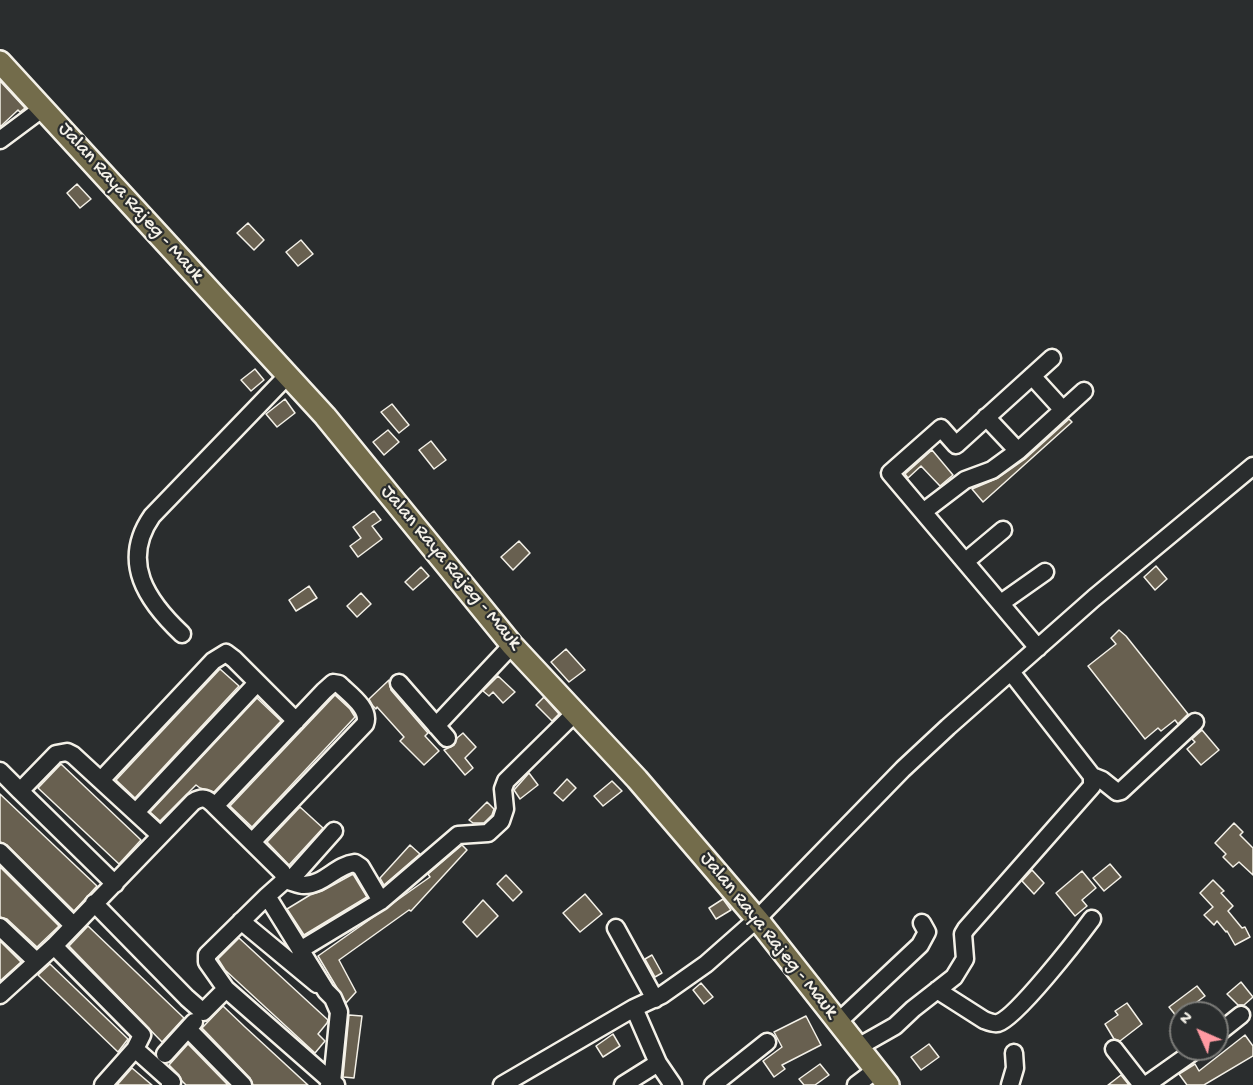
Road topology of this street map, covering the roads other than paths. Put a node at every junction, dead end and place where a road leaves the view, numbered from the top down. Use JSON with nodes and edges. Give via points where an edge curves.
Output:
{"nodes":[{"id":1,"x":0,"y":62,"type":"edge"},
{"id":2,"x":44,"y":108,"type":"junction"},
{"id":3,"x":0,"y":140,"type":"edge"},
{"id":4,"x":1052,"y":358,"type":"dead end"},
{"id":5,"x":287,"y":376,"type":"junction"},
{"id":6,"x":1032,"y":376,"type":"junction"},
{"id":7,"x":1083,"y":391,"type":"dead end"},
{"id":8,"x":1063,"y":410,"type":"junction"},
{"id":9,"x":986,"y":417,"type":"junction"},
{"id":10,"x":1018,"y":451,"type":"junction"},
{"id":11,"x":1253,"y":466,"type":"edge"},
{"id":12,"x":923,"y":513,"type":"junction"},
{"id":13,"x":1003,"y":530,"type":"dead end"},
{"id":14,"x":966,"y":561,"type":"junction"},
{"id":15,"x":1045,"y":572,"type":"dead end"},
{"id":16,"x":1001,"y":603,"type":"junction"},
{"id":17,"x":182,"y":634,"type":"dead end"},
{"id":18,"x":513,"y":645,"type":"junction"},
{"id":19,"x":1038,"y":648,"type":"junction"},
{"id":20,"x":1011,"y":672,"type":"junction"},
{"id":21,"x":257,"y":683,"type":"junction"},
{"id":22,"x":399,"y":683,"type":"dead end"},
{"id":23,"x":574,"y":714,"type":"junction"},
{"id":24,"x":296,"y":721,"type":"junction"},
{"id":25,"x":1195,"y":723,"type":"dead end"},
{"id":26,"x":0,"y":771,"type":"edge"},
{"id":27,"x":1092,"y":776,"type":"junction"},
{"id":28,"x":101,"y":780,"type":"junction"},
{"id":29,"x":20,"y":791,"type":"junction"},
{"id":30,"x":215,"y":806,"type":"junction"},
{"id":31,"x":136,"y":813,"type":"junction"},
{"id":32,"x":334,"y":831,"type":"dead end"},
{"id":33,"x":160,"y":835,"type":"junction"},
{"id":34,"x":252,"y":842,"type":"junction"},
{"id":35,"x":0,"y":852,"type":"edge"},
{"id":36,"x":289,"y":881,"type":"junction"},
{"id":37,"x":115,"y":884,"type":"junction"},
{"id":38,"x":267,"y":896,"type":"junction"},
{"id":39,"x":381,"y":901,"type":"junction"},
{"id":40,"x":94,"y":903,"type":"junction"},
{"id":41,"x":757,"y":919,"type":"junction"},
{"id":42,"x":1092,"y":919,"type":"dead end"},
{"id":43,"x":241,"y":921,"type":"junction"},
{"id":44,"x":922,"y":923,"type":"dead end"},
{"id":45,"x":73,"y":925,"type":"junction"},
{"id":46,"x":0,"y":927,"type":"edge"},
{"id":47,"x":616,"y":928,"type":"dead end"},
{"id":48,"x":54,"y":946,"type":"junction"},
{"id":49,"x":300,"y":950,"type":"junction"},
{"id":50,"x":36,"y":961,"type":"junction"},
{"id":51,"x":226,"y":989,"type":"junction"},
{"id":52,"x":937,"y":990,"type":"junction"},
{"id":53,"x":326,"y":991,"type":"junction"},
{"id":54,"x":0,"y":995,"type":"edge"},
{"id":55,"x":655,"y":999,"type":"junction"},
{"id":56,"x":634,"y":1008,"type":"junction"},
{"id":57,"x":204,"y":1012,"type":"junction"},
{"id":58,"x":1241,"y":1015,"type":"dead end"},
{"id":59,"x":838,"y":1022,"type":"junction"},
{"id":60,"x":1229,"y":1024,"type":"edge"},
{"id":61,"x":188,"y":1029,"type":"junction"},
{"id":62,"x":139,"y":1042,"type":"junction"},
{"id":63,"x":766,"y":1042,"type":"dead end"},
{"id":64,"x":858,"y":1047,"type":"junction"},
{"id":65,"x":1114,"y":1048,"type":"dead end"},
{"id":66,"x":1014,"y":1053,"type":"dead end"},
{"id":67,"x":160,"y":1060,"type":"junction"},
{"id":68,"x":1179,"y":1061,"type":"edge"},
{"id":69,"x":658,"y":1063,"type":"junction"},
{"id":70,"x":882,"y":1077,"type":"edge"},
{"id":71,"x":173,"y":1084,"type":"edge"},
{"id":72,"x":332,"y":1084,"type":"edge"},
{"id":73,"x":103,"y":1085,"type":"edge"},
{"id":74,"x":243,"y":1085,"type":"edge"},
{"id":75,"x":502,"y":1085,"type":"edge"},
{"id":76,"x":623,"y":1085,"type":"edge"},
{"id":77,"x":673,"y":1085,"type":"edge"},
{"id":78,"x":713,"y":1085,"type":"edge"},
{"id":79,"x":856,"y":1085,"type":"edge"},
{"id":80,"x":1010,"y":1085,"type":"edge"},
{"id":81,"x":1144,"y":1085,"type":"edge"}],
"edges":[{"from":1,"to":2,"type":"main road","name":"Jalan Raya Rajeg - Mauk"},
{"from":2,"to":3,"type":"street"},
{"from":2,"to":5,"type":"main road","name":"Jalan Raya Rajeg - Mauk"},
{"from":4,"to":6,"type":"street"},
{"from":5,"to":17,"type":"street","via":[[145,526],[137,554],[142,584],[164,617]]},
{"from":5,"to":18,"type":"main road","name":"Jalan Raya Rajeg - Mauk","via":[[326,416]]},
{"from":6,"to":8,"type":"street"},
{"from":6,"to":9,"type":"street"},
{"from":7,"to":8,"type":"street"},
{"from":8,"to":10,"type":"street"},
{"from":9,"to":10,"type":"street"},
{"from":9,"to":12,"type":"street","via":[[956,445],[941,429],[890,473]]},
{"from":10,"to":12,"type":"street","via":[[992,470],[965,480]]},
{"from":11,"to":19,"type":"street"},
{"from":12,"to":14,"type":"street"},
{"from":13,"to":14,"type":"street"},
{"from":14,"to":16,"type":"street"},
{"from":15,"to":16,"type":"street"},
{"from":16,"to":19,"type":"street"},
{"from":18,"to":22,"type":"street","via":[[442,732]]},
{"from":18,"to":23,"type":"main road","name":"Jalan Raya Rajeg - Mauk"},
{"from":19,"to":20,"type":"street"},
{"from":20,"to":27,"type":"street"},
{"from":20,"to":41,"type":"street","via":[[903,769]]},
{"from":21,"to":24,"type":"street"},
{"from":21,"to":28,"type":"street","via":[[230,655],[222,654]]},
{"from":21,"to":31,"type":"street"},
{"from":23,"to":39,"type":"street","via":[[506,781],[501,821],[488,833],[458,835]]},
{"from":23,"to":41,"type":"main road","name":"Jalan Raya Rajeg - Mauk","via":[[637,779]]},
{"from":24,"to":30,"type":"street"},
{"from":24,"to":34,"type":"street","via":[[335,682],[362,707],[366,717],[362,727]]},
{"from":25,"to":27,"type":"street","via":[[1121,791]]},
{"from":26,"to":29,"type":"street"},
{"from":27,"to":52,"type":"street","via":[[1092,786],[1080,801],[966,929],[965,959],[948,983]]},
{"from":28,"to":29,"type":"street","via":[[73,755],[61,752]]},
{"from":28,"to":31,"type":"street"},
{"from":29,"to":37,"type":"street"},
{"from":30,"to":33,"type":"street","via":[[200,798]]},
{"from":30,"to":34,"type":"street"},
{"from":31,"to":33,"type":"street"},
{"from":32,"to":36,"type":"street"},
{"from":33,"to":37,"type":"street"},
{"from":34,"to":36,"type":"street"},
{"from":35,"to":45,"type":"street"},
{"from":36,"to":38,"type":"street"},
{"from":36,"to":39,"type":"street","via":[[301,885],[315,883],[354,863],[361,867]]},
{"from":37,"to":40,"type":"street"},
{"from":38,"to":43,"type":"street"},
{"from":38,"to":49,"type":"street"},
{"from":39,"to":49,"type":"street"},
{"from":40,"to":45,"type":"street"},
{"from":40,"to":57,"type":"street"},
{"from":41,"to":55,"type":"street","via":[[706,964]]},
{"from":41,"to":59,"type":"main road","name":"Jalan Raya Rajeg - Mauk"},
{"from":42,"to":52,"type":"street","via":[[1017,1009],[998,1023],[984,1020]]},
{"from":43,"to":51,"type":"street","via":[[207,955],[207,962]]},
{"from":43,"to":53,"type":"street"},
{"from":44,"to":59,"type":"street","via":[[927,932],[920,945]]},
{"from":45,"to":48,"type":"street"},
{"from":46,"to":50,"type":"street"},
{"from":47,"to":55,"type":"street"},
{"from":48,"to":50,"type":"street"},
{"from":48,"to":62,"type":"street"},
{"from":49,"to":53,"type":"street"},
{"from":50,"to":54,"type":"street"},
{"from":51,"to":57,"type":"street"},
{"from":51,"to":72,"type":"street"},
{"from":52,"to":64,"type":"street","via":[[895,1026]]},
{"from":53,"to":72,"type":"street","via":[[339,1012]]},
{"from":55,"to":56,"type":"street"},
{"from":56,"to":69,"type":"street"},
{"from":56,"to":75,"type":"street"},
{"from":57,"to":61,"type":"street"},
{"from":58,"to":60,"type":"street"},
{"from":59,"to":64,"type":"main road","name":"Jalan Raya Rajeg - Mauk"},
{"from":61,"to":67,"type":"street"},
{"from":61,"to":74,"type":"street"},
{"from":62,"to":67,"type":"street"},
{"from":62,"to":73,"type":"street"},
{"from":63,"to":78,"type":"street"},
{"from":64,"to":70,"type":"main road","name":"Jalan Raya Rajeg - Mauk"},
{"from":65,"to":81,"type":"street"},
{"from":66,"to":80,"type":"street","via":[[1016,1068]]},
{"from":67,"to":71,"type":"street"},
{"from":68,"to":81,"type":"street"},
{"from":69,"to":76,"type":"street"},
{"from":69,"to":77,"type":"street"},
{"from":70,"to":79,"type":"street"}]}
